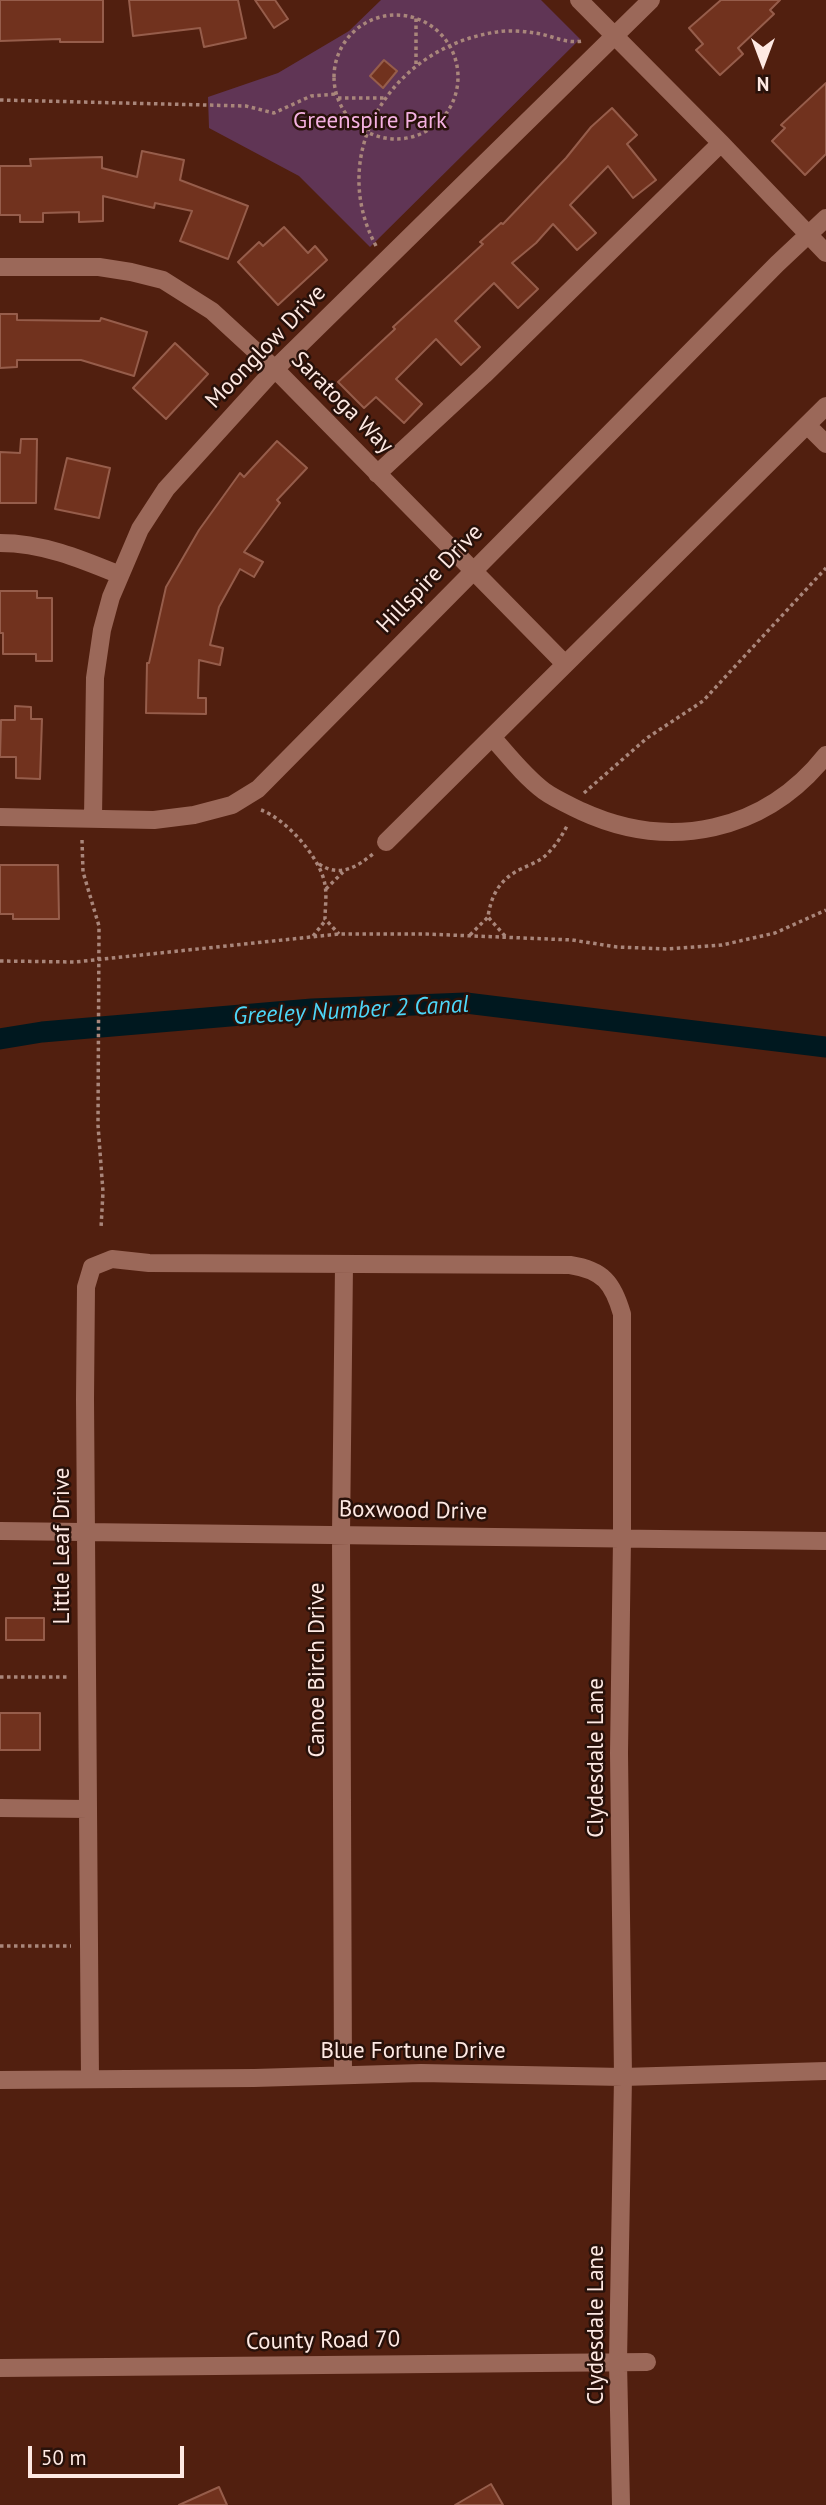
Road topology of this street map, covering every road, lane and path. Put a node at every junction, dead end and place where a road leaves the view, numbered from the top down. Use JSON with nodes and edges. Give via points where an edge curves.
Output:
{"nodes":[{"id":1,"x":579,"y":0,"type":"edge"},
{"id":2,"x":650,"y":0,"type":"edge"},
{"id":3,"x":416,"y":18,"type":"junction"},
{"id":4,"x":615,"y":35,"type":"junction"},
{"id":5,"x":449,"y":44,"type":"junction"},
{"id":6,"x":416,"y":64,"type":"junction"},
{"id":7,"x":337,"y":96,"type":"junction"},
{"id":8,"x":384,"y":98,"type":"junction"},
{"id":9,"x":0,"y":100,"type":"edge"},
{"id":10,"x":368,"y":132,"type":"junction"},
{"id":11,"x":721,"y":143,"type":"junction"},
{"id":12,"x":826,"y":218,"type":"edge"},
{"id":13,"x":807,"y":236,"type":"junction"},
{"id":14,"x":826,"y":253,"type":"edge"},
{"id":15,"x":387,"y":261,"type":"junction"},
{"id":16,"x":0,"y":267,"type":"edge"},
{"id":17,"x":275,"y":369,"type":"junction"},
{"id":18,"x":826,"y":406,"type":"edge"},
{"id":19,"x":807,"y":425,"type":"junction"},
{"id":20,"x":826,"y":444,"type":"edge"},
{"id":21,"x":377,"y":474,"type":"junction"},
{"id":22,"x":0,"y":543,"type":"edge"},
{"id":23,"x":826,"y":568,"type":"edge"},
{"id":24,"x":472,"y":570,"type":"junction"},
{"id":25,"x":120,"y":575,"type":"junction"},
{"id":26,"x":565,"y":664,"type":"junction"},
{"id":27,"x":492,"y":737,"type":"junction"},
{"id":28,"x":826,"y":755,"type":"edge"},
{"id":29,"x":256,"y":808,"type":"dead end"},
{"id":30,"x":576,"y":808,"type":"junction"},
{"id":31,"x":0,"y":817,"type":"edge"},
{"id":32,"x":93,"y":818,"type":"junction"},
{"id":33,"x":82,"y":840,"type":"dead end"},
{"id":34,"x":386,"y":842,"type":"joint"},
{"id":35,"x":316,"y":863,"type":"junction"},
{"id":36,"x":343,"y":871,"type":"junction"},
{"id":37,"x":325,"y":890,"type":"junction"},
{"id":38,"x":826,"y":909,"type":"edge"},
{"id":39,"x":488,"y":917,"type":"junction"},
{"id":40,"x":325,"y":919,"type":"junction"},
{"id":41,"x":339,"y":934,"type":"junction"},
{"id":42,"x":468,"y":936,"type":"junction"},
{"id":43,"x":312,"y":937,"type":"junction"},
{"id":44,"x":506,"y":937,"type":"junction"},
{"id":45,"x":100,"y":960,"type":"junction"},
{"id":46,"x":0,"y":961,"type":"edge"},
{"id":47,"x":101,"y":1228,"type":"dead end"},
{"id":48,"x":344,"y":1265,"type":"junction"},
{"id":49,"x":0,"y":1531,"type":"edge"},
{"id":50,"x":86,"y":1533,"type":"junction"},
{"id":51,"x":341,"y":1535,"type":"junction"},
{"id":52,"x":622,"y":1539,"type":"junction"},
{"id":53,"x":826,"y":1541,"type":"edge"},
{"id":54,"x":0,"y":1677,"type":"edge"},
{"id":55,"x":70,"y":1677,"type":"dead end"},
{"id":56,"x":0,"y":1808,"type":"edge"},
{"id":57,"x":88,"y":1809,"type":"junction"},
{"id":58,"x":0,"y":1946,"type":"edge"},
{"id":59,"x":71,"y":1946,"type":"dead end"},
{"id":60,"x":826,"y":2071,"type":"edge"},
{"id":61,"x":343,"y":2076,"type":"junction"},
{"id":62,"x":623,"y":2077,"type":"junction"},
{"id":63,"x":90,"y":2079,"type":"junction"},
{"id":64,"x":0,"y":2080,"type":"edge"},
{"id":65,"x":618,"y":2362,"type":"junction"},
{"id":66,"x":647,"y":2362,"type":"dead end"},
{"id":67,"x":0,"y":2368,"type":"edge"},
{"id":68,"x":621,"y":2505,"type":"edge"}],
"edges":[{"from":1,"to":4,"type":"street"},
{"from":2,"to":4,"type":"street","name":"Moonglow Drive"},
{"from":3,"to":5,"type":"path","via":[[440,32]]},
{"from":3,"to":6,"type":"path"},
{"from":3,"to":7,"type":"path","via":[[385,15],[366,21],[351,33],[333,72]]},
{"from":4,"to":5,"type":"path","via":[[572,43],[533,32],[500,31]]},
{"from":4,"to":11,"type":"street"},
{"from":4,"to":15,"type":"street","name":"Moonglow Drive"},
{"from":5,"to":6,"type":"path"},
{"from":5,"to":10,"type":"path","via":[[458,66],[458,86],[453,104],[441,120],[423,133],[402,139]]},
{"from":6,"to":8,"type":"path"},
{"from":7,"to":8,"type":"path"},
{"from":7,"to":9,"type":"path","via":[[311,96],[274,113],[246,106]]},
{"from":7,"to":10,"type":"path","via":[[345,113]]},
{"from":8,"to":10,"type":"path"},
{"from":10,"to":15,"type":"path","via":[[362,156],[361,207],[367,230]]},
{"from":11,"to":13,"type":"street"},
{"from":11,"to":21,"type":"street"},
{"from":12,"to":13,"type":"street","name":"Hillspire Drive"},
{"from":13,"to":14,"type":"street"},
{"from":13,"to":24,"type":"street","name":"Hillspire Drive"},
{"from":15,"to":17,"type":"street","name":"Moonglow Drive"},
{"from":16,"to":17,"type":"street","name":"Saratoga Way","via":[[100,267],[163,280],[212,311]]},
{"from":17,"to":21,"type":"street","name":"Saratoga Way"},
{"from":17,"to":25,"type":"street","name":"Moonglow Drive","via":[[166,489],[140,529]]},
{"from":18,"to":19,"type":"street"},
{"from":19,"to":20,"type":"street"},
{"from":19,"to":26,"type":"street"},
{"from":21,"to":24,"type":"street","name":"Saratoga Way"},
{"from":22,"to":25,"type":"street","via":[[32,544]]},
{"from":23,"to":30,"type":"path","via":[[713,691],[615,764]]},
{"from":24,"to":26,"type":"street","name":"Saratoga Way"},
{"from":24,"to":32,"type":"street","name":"Hillspire Drive","via":[[258,789],[232,805],[194,815],[154,820]]},
{"from":25,"to":32,"type":"street","name":"Moonglow Drive","via":[[102,630],[95,678]]},
{"from":26,"to":27,"type":"street"},
{"from":27,"to":30,"type":"street","via":[[544,790]]},
{"from":27,"to":34,"type":"street"},
{"from":28,"to":30,"type":"street","via":[[790,791],[764,808],[707,830],[645,831]]},
{"from":29,"to":35,"type":"path","via":[[271,814],[300,839]]},
{"from":30,"to":39,"type":"path","via":[[543,858],[502,882]]},
{"from":31,"to":32,"type":"street","name":"Hillspire Drive"},
{"from":33,"to":45,"type":"path","via":[[83,872],[99,926]]},
{"from":34,"to":36,"type":"path"},
{"from":35,"to":36,"type":"path"},
{"from":35,"to":37,"type":"path"},
{"from":36,"to":37,"type":"path"},
{"from":37,"to":40,"type":"path"},
{"from":38,"to":44,"type":"path","via":[[775,933],[708,946],[617,947]]},
{"from":39,"to":42,"type":"path"},
{"from":39,"to":44,"type":"path"},
{"from":40,"to":41,"type":"path"},
{"from":40,"to":43,"type":"path"},
{"from":41,"to":42,"type":"path"},
{"from":41,"to":43,"type":"path"},
{"from":42,"to":44,"type":"path"},
{"from":43,"to":45,"type":"path"},
{"from":45,"to":46,"type":"path"},
{"from":45,"to":47,"type":"path"},
{"from":48,"to":50,"type":"street","name":"Little Leaf Drive","via":[[112,1259],[92,1267],[86,1287]]},
{"from":48,"to":51,"type":"street","name":"Canoe Birch Drive"},
{"from":48,"to":52,"type":"street","name":"Clydesdale Lane","via":[[570,1265],[601,1277],[615,1291],[622,1314]]},
{"from":49,"to":50,"type":"street","name":"Boxwood Drive"},
{"from":50,"to":51,"type":"street","name":"Boxwood Drive"},
{"from":50,"to":57,"type":"street","name":"Little Leaf Drive"},
{"from":51,"to":52,"type":"street","name":"Boxwood Drive"},
{"from":51,"to":61,"type":"street","name":"Canoe Birch Drive"},
{"from":52,"to":53,"type":"street","name":"Boxwood Drive"},
{"from":52,"to":62,"type":"street","name":"Clydesdale Lane"},
{"from":54,"to":55,"type":"path"},
{"from":56,"to":57,"type":"street"},
{"from":57,"to":63,"type":"street","name":"Little Leaf Drive"},
{"from":58,"to":59,"type":"path"},
{"from":60,"to":62,"type":"street","name":"Blue Fortune Drive"},
{"from":61,"to":62,"type":"street","name":"Blue Fortune Drive"},
{"from":61,"to":63,"type":"street","name":"Blue Fortune Drive"},
{"from":62,"to":65,"type":"street","name":"Clydesdale Lane"},
{"from":63,"to":64,"type":"street","name":"Blue Fortune Drive"},
{"from":65,"to":66,"type":"street","name":"County Road 70"},
{"from":65,"to":67,"type":"street","name":"County Road 70"},
{"from":65,"to":68,"type":"street","name":"Clydesdale Lane"}]}
